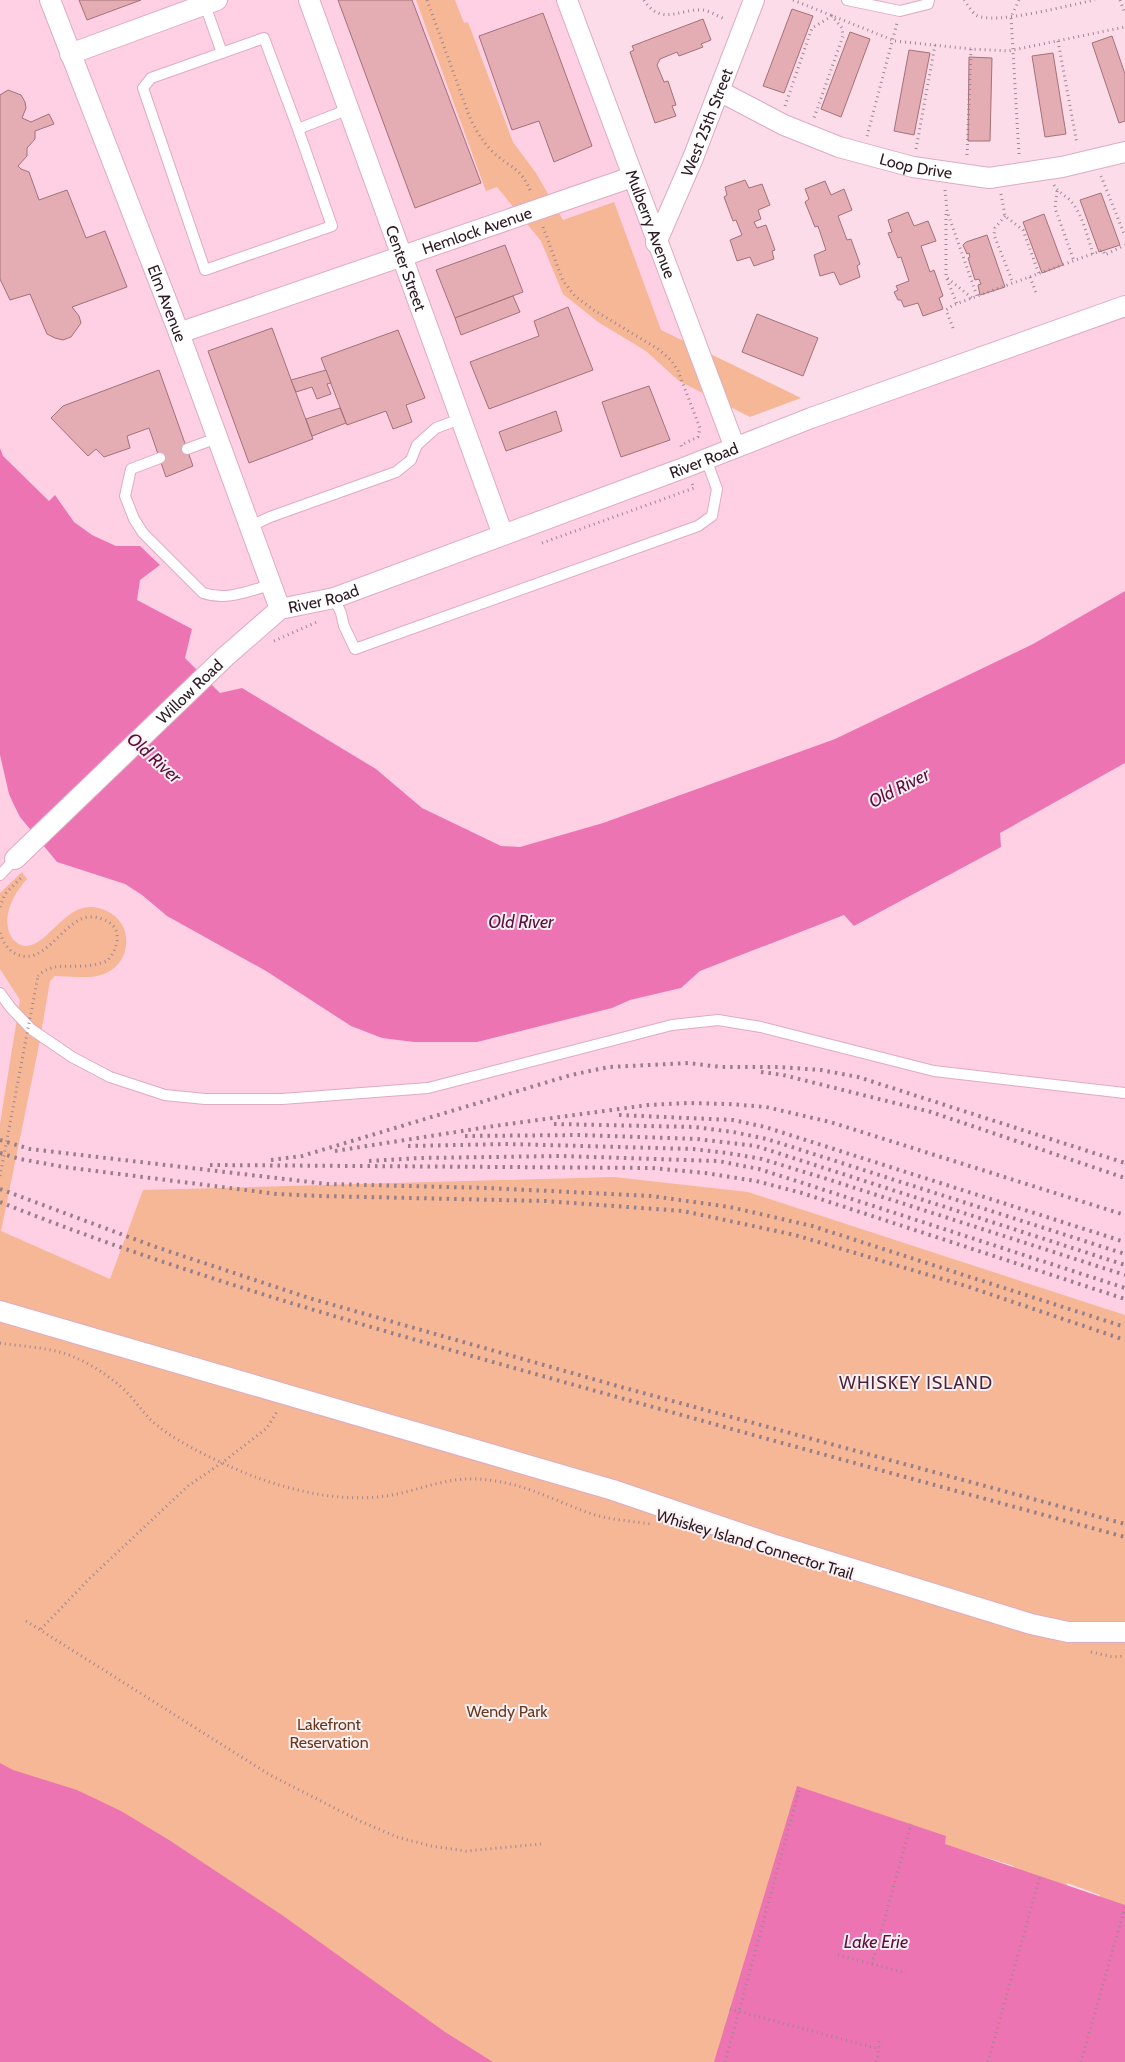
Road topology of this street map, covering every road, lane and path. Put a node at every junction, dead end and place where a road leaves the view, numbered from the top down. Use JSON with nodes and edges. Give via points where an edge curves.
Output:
{"nodes":[{"id":1,"x":50,"y":0,"type":"edge"},
{"id":2,"x":309,"y":0,"type":"edge"},
{"id":3,"x":427,"y":0,"type":"edge"},
{"id":4,"x":567,"y":0,"type":"edge"},
{"id":5,"x":644,"y":0,"type":"edge"},
{"id":6,"x":754,"y":0,"type":"edge"},
{"id":7,"x":792,"y":0,"type":"edge"},
{"id":8,"x":847,"y":0,"type":"edge"},
{"id":9,"x":930,"y":0,"type":"edge"},
{"id":10,"x":964,"y":0,"type":"edge"},
{"id":11,"x":1019,"y":0,"type":"edge"},
{"id":12,"x":1095,"y":0,"type":"edge"},
{"id":13,"x":1120,"y":0,"type":"edge"},
{"id":14,"x":1083,"y":1,"type":"edge"},
{"id":15,"x":211,"y":2,"type":"edge"},
{"id":16,"x":900,"y":11,"type":"junction"},
{"id":17,"x":1125,"y":14,"type":"edge"},
{"id":18,"x":832,"y":16,"type":"junction"},
{"id":19,"x":1011,"y":17,"type":"junction"},
{"id":20,"x":725,"y":19,"type":"dead end"},
{"id":21,"x":1125,"y":27,"type":"edge"},
{"id":22,"x":893,"y":40,"type":"junction"},
{"id":23,"x":1058,"y":40,"type":"junction"},
{"id":24,"x":935,"y":45,"type":"junction"},
{"id":25,"x":971,"y":49,"type":"junction"},
{"id":26,"x":1013,"y":50,"type":"junction"},
{"id":27,"x":222,"y":53,"type":"junction"},
{"id":28,"x":70,"y":54,"type":"junction"},
{"id":29,"x":719,"y":92,"type":"junction"},
{"id":30,"x":349,"y":109,"type":"junction"},
{"id":31,"x":784,"y":109,"type":"dead end"},
{"id":32,"x":812,"y":122,"type":"dead end"},
{"id":33,"x":298,"y":129,"type":"junction"},
{"id":34,"x":866,"y":141,"type":"dead end"},
{"id":35,"x":1077,"y":145,"type":"dead end"},
{"id":36,"x":916,"y":150,"type":"dead end"},
{"id":37,"x":1125,"y":152,"type":"edge"},
{"id":38,"x":967,"y":155,"type":"dead end"},
{"id":39,"x":1020,"y":156,"type":"dead end"},
{"id":40,"x":1100,"y":172,"type":"dead end"},
{"id":41,"x":632,"y":177,"type":"junction"},
{"id":42,"x":1052,"y":181,"type":"dead end"},
{"id":43,"x":945,"y":184,"type":"dead end"},
{"id":44,"x":1000,"y":187,"type":"dead end"},
{"id":45,"x":1057,"y":191,"type":"junction"},
{"id":46,"x":534,"y":200,"type":"dead end"},
{"id":47,"x":946,"y":211,"type":"junction"},
{"id":48,"x":1005,"y":216,"type":"junction"},
{"id":49,"x":541,"y":223,"type":"dead end"},
{"id":50,"x":1125,"y":236,"type":"edge"},
{"id":51,"x":656,"y":242,"type":"junction"},
{"id":52,"x":1125,"y":245,"type":"edge"},
{"id":53,"x":1094,"y":254,"type":"junction"},
{"id":54,"x":403,"y":257,"type":"junction"},
{"id":55,"x":1074,"y":261,"type":"junction"},
{"id":56,"x":1039,"y":274,"type":"junction"},
{"id":57,"x":946,"y":277,"type":"junction"},
{"id":58,"x":1030,"y":277,"type":"junction"},
{"id":59,"x":1014,"y":283,"type":"junction"},
{"id":60,"x":1037,"y":295,"type":"dead end"},
{"id":61,"x":975,"y":297,"type":"junction"},
{"id":62,"x":957,"y":304,"type":"junction"},
{"id":63,"x":1125,"y":306,"type":"edge"},
{"id":64,"x":953,"y":328,"type":"dead end"},
{"id":65,"x":179,"y":333,"type":"junction"},
{"id":66,"x":460,"y":419,"type":"junction"},
{"id":67,"x":217,"y":438,"type":"junction"},
{"id":68,"x":681,"y":445,"type":"dead end"},
{"id":69,"x":735,"y":448,"type":"junction"},
{"id":70,"x":187,"y":449,"type":"dead end"},
{"id":71,"x":160,"y":458,"type":"dead end"},
{"id":72,"x":706,"y":459,"type":"junction"},
{"id":73,"x":249,"y":527,"type":"junction"},
{"id":74,"x":503,"y":535,"type":"junction"},
{"id":75,"x":271,"y":585,"type":"junction"},
{"id":76,"x":338,"y":605,"type":"junction"},
{"id":77,"x":280,"y":609,"type":"junction"},
{"id":78,"x":266,"y":645,"type":"dead end"},
{"id":79,"x":20,"y":867,"type":"junction"},
{"id":80,"x":0,"y":874,"type":"edge"},
{"id":81,"x":0,"y":907,"type":"edge"},
{"id":82,"x":0,"y":933,"type":"edge"},
{"id":83,"x":0,"y":993,"type":"edge"},
{"id":84,"x":1125,"y":1093,"type":"edge"},
{"id":85,"x":0,"y":1176,"type":"edge"},
{"id":86,"x":0,"y":1311,"type":"edge"},
{"id":87,"x":0,"y":1343,"type":"edge"},
{"id":88,"x":287,"y":1395,"type":"junction"},
{"id":89,"x":224,"y":1462,"type":"junction"},
{"id":90,"x":655,"y":1525,"type":"dead end"},
{"id":91,"x":26,"y":1621,"type":"dead end"},
{"id":92,"x":41,"y":1629,"type":"junction"},
{"id":93,"x":1125,"y":1632,"type":"edge"},
{"id":94,"x":1088,"y":1652,"type":"dead end"},
{"id":95,"x":1125,"y":1656,"type":"edge"},
{"id":96,"x":800,"y":1787,"type":"dead end"},
{"id":97,"x":911,"y":1824,"type":"dead end"},
{"id":98,"x":541,"y":1844,"type":"dead end"},
{"id":99,"x":1040,"y":1876,"type":"dead end"},
{"id":100,"x":1125,"y":1908,"type":"edge"},
{"id":101,"x":838,"y":1954,"type":"dead end"},
{"id":102,"x":872,"y":1964,"type":"junction"},
{"id":103,"x":906,"y":1973,"type":"dead end"},
{"id":104,"x":730,"y":2009,"type":"dead end"},
{"id":105,"x":740,"y":2012,"type":"junction"},
{"id":106,"x":879,"y":2041,"type":"dead end"},
{"id":107,"x":879,"y":2049,"type":"junction"},
{"id":108,"x":725,"y":2062,"type":"edge"},
{"id":109,"x":876,"y":2062,"type":"edge"},
{"id":110,"x":988,"y":2062,"type":"edge"},
{"id":111,"x":1081,"y":2062,"type":"edge"}],
"edges":[{"from":1,"to":28,"type":"street","name":"Elm Avenue"},
{"from":2,"to":30,"type":"street","name":"Center Street"},
{"from":3,"to":46,"type":"path","via":[[478,134],[492,151],[521,173]]},
{"from":4,"to":41,"type":"street","name":"Mulberry Avenue"},
{"from":5,"to":20,"type":"path","via":[[660,14],[679,15],[704,10]]},
{"from":6,"to":29,"type":"street","name":"West 25th Street"},
{"from":7,"to":18,"type":"path"},
{"from":8,"to":16,"type":"lane"},
{"from":9,"to":16,"type":"lane","via":[[928,4]]},
{"from":10,"to":19,"type":"path","via":[[976,15]]},
{"from":11,"to":19,"type":"path"},
{"from":12,"to":14,"type":"path"},
{"from":13,"to":17,"type":"path"},
{"from":14,"to":19,"type":"path"},
{"from":15,"to":27,"type":"lane"},
{"from":15,"to":28,"type":"street"},
{"from":16,"to":22,"type":"path"},
{"from":18,"to":22,"type":"path"},
{"from":18,"to":31,"type":"path","via":[[812,28]]},
{"from":18,"to":32,"type":"path","via":[[842,28],[843,36]]},
{"from":19,"to":26,"type":"path"},
{"from":21,"to":23,"type":"path"},
{"from":22,"to":24,"type":"path"},
{"from":22,"to":34,"type":"path"},
{"from":23,"to":26,"type":"path"},
{"from":23,"to":35,"type":"path"},
{"from":24,"to":25,"type":"path"},
{"from":24,"to":36,"type":"path"},
{"from":25,"to":26,"type":"path"},
{"from":25,"to":38,"type":"path"},
{"from":26,"to":39,"type":"path"},
{"from":27,"to":33,"type":"lane","via":[[264,38]]},
{"from":27,"to":33,"type":"lane","via":[[151,78],[143,88],[205,270],[332,226]]},
{"from":28,"to":65,"type":"street","name":"Elm Avenue"},
{"from":29,"to":37,"type":"street","name":"Loop Drive","via":[[784,125],[840,147],[913,167],[989,178],[1062,167]]},
{"from":29,"to":51,"type":"street","name":"West 25th Street"},
{"from":30,"to":33,"type":"lane"},
{"from":30,"to":54,"type":"street","name":"Center Street"},
{"from":40,"to":50,"type":"path"},
{"from":41,"to":51,"type":"street","name":"Mulberry Avenue"},
{"from":41,"to":54,"type":"street","name":"Hemlock Avenue"},
{"from":42,"to":45,"type":"path"},
{"from":43,"to":47,"type":"path"},
{"from":44,"to":48,"type":"path"},
{"from":45,"to":53,"type":"path","via":[[1076,207]]},
{"from":45,"to":55,"type":"path","via":[[1055,208]]},
{"from":47,"to":57,"type":"path"},
{"from":47,"to":61,"type":"path"},
{"from":48,"to":56,"type":"path","via":[[1023,230]]},
{"from":48,"to":59,"type":"path","via":[[995,228],[994,235]]},
{"from":49,"to":68,"type":"path","via":[[563,281],[575,296],[658,349],[678,371],[700,428],[698,437]]},
{"from":51,"to":69,"type":"street","name":"Mulberry Avenue"},
{"from":52,"to":53,"type":"path","via":[[1105,255],[1104,250]]},
{"from":53,"to":55,"type":"path"},
{"from":54,"to":65,"type":"street","name":"Hemlock Avenue"},
{"from":54,"to":66,"type":"street","name":"Center Street"},
{"from":55,"to":56,"type":"path"},
{"from":56,"to":58,"type":"path"},
{"from":57,"to":61,"type":"path"},
{"from":57,"to":62,"type":"path"},
{"from":58,"to":59,"type":"path"},
{"from":58,"to":60,"type":"path"},
{"from":59,"to":61,"type":"path"},
{"from":61,"to":62,"type":"path"},
{"from":62,"to":64,"type":"path","via":[[946,310]]},
{"from":63,"to":69,"type":"street","name":"River Road"},
{"from":65,"to":67,"type":"street","name":"Elm Avenue"},
{"from":66,"to":73,"type":"lane","via":[[436,428],[417,446],[411,460],[396,472]]},
{"from":66,"to":74,"type":"street","name":"Center Street"},
{"from":67,"to":70,"type":"lane"},
{"from":67,"to":73,"type":"street","name":"Elm Avenue"},
{"from":69,"to":72,"type":"street","name":"River Road"},
{"from":71,"to":75,"type":"lane","via":[[131,469],[125,496],[143,532],[203,593],[227,597]]},
{"from":72,"to":74,"type":"street","name":"River Road"},
{"from":72,"to":76,"type":"lane","via":[[717,489],[712,516],[698,526],[355,649]]},
{"from":73,"to":75,"type":"street","name":"Elm Avenue"},
{"from":74,"to":76,"type":"street","name":"River Road"},
{"from":75,"to":77,"type":"street","name":"Elm Avenue"},
{"from":76,"to":77,"type":"street","name":"River Road"},
{"from":76,"to":78,"type":"path"},
{"from":77,"to":79,"type":"street","name":"Willow Road","via":[[225,657]]},
{"from":79,"to":80,"type":"lane"},
{"from":79,"to":81,"type":"path"},
{"from":82,"to":85,"type":"path","bridge":true,"via":[[7,948],[22,956],[31,956],[42,950],[83,918],[96,916],[112,923],[118,938],[117,947],[106,961],[84,966],[53,966],[38,976]]},
{"from":83,"to":84,"type":"lane","via":[[31,1029],[72,1058],[110,1078],[165,1095],[205,1099],[282,1099],[428,1088],[672,1025],[718,1020],[761,1027],[934,1071]]},
{"from":86,"to":88,"type":"street"},
{"from":87,"to":89,"type":"path","name":"Whiskey Island Connector Trail","via":[[74,1357],[121,1388],[159,1427]]},
{"from":88,"to":89,"type":"path","via":[[267,1428]]},
{"from":88,"to":93,"type":"street","via":[[614,1490],[772,1544],[1031,1624],[1068,1632]]},
{"from":89,"to":90,"type":"path","name":"Whiskey Island Connector Trail","via":[[256,1477],[307,1493],[349,1497],[390,1495],[450,1480],[494,1481],[518,1485],[593,1514]]},
{"from":89,"to":92,"type":"path","via":[[188,1486]]},
{"from":91,"to":92,"type":"path"},
{"from":92,"to":98,"type":"path","via":[[270,1775],[360,1821],[432,1846],[466,1851]]},
{"from":94,"to":95,"type":"path"},
{"from":96,"to":105,"type":"path"},
{"from":97,"to":102,"type":"path"},
{"from":99,"to":110,"type":"path"},
{"from":100,"to":111,"type":"path"},
{"from":101,"to":102,"type":"path"},
{"from":102,"to":103,"type":"path"},
{"from":104,"to":105,"type":"path"},
{"from":105,"to":107,"type":"path"},
{"from":105,"to":108,"type":"path"},
{"from":106,"to":107,"type":"path"},
{"from":107,"to":109,"type":"path"}]}
